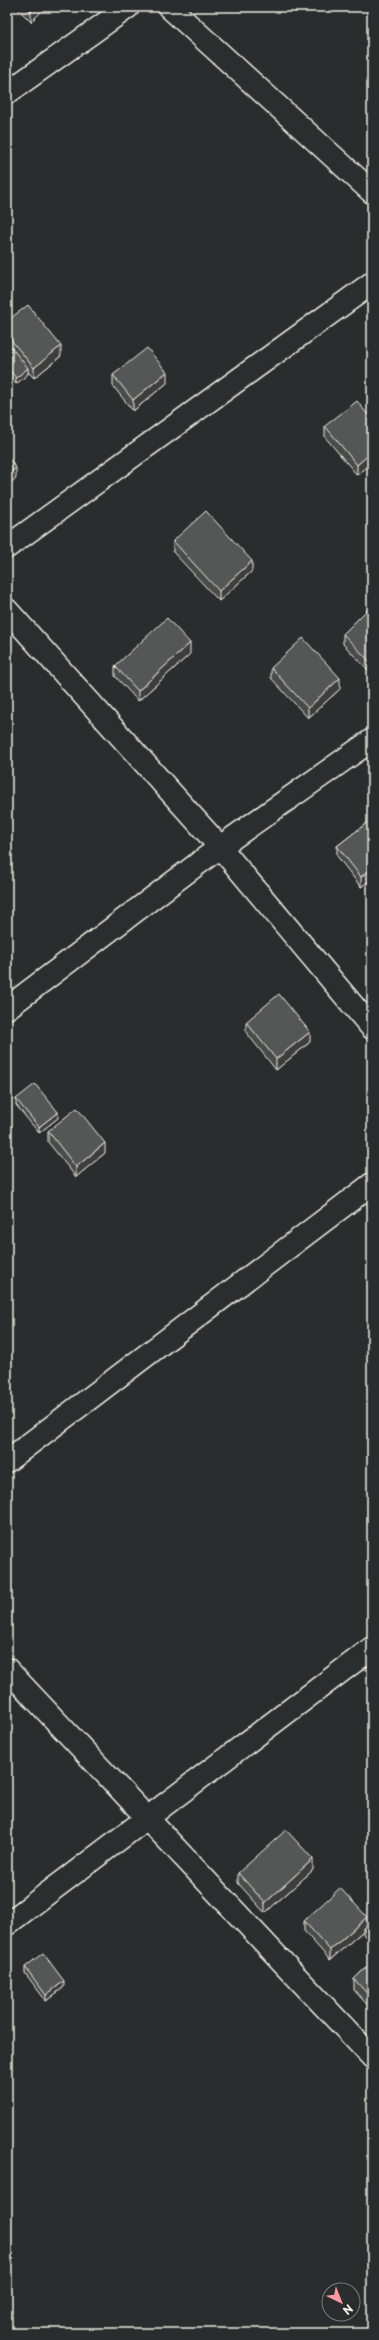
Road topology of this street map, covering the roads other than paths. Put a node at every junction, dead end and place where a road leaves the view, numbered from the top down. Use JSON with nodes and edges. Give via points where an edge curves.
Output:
{"nodes":[{"id":1,"x":128,"y":7,"type":"edge"},
{"id":2,"x":170,"y":7,"type":"edge"},
{"id":3,"x":7,"y":93,"type":"edge"},
{"id":4,"x":372,"y":192,"type":"edge"},
{"id":5,"x":372,"y":284,"type":"edge"},
{"id":6,"x":7,"y":547,"type":"edge"},
{"id":7,"x":7,"y":610,"type":"edge"},
{"id":8,"x":372,"y":740,"type":"edge"},
{"id":9,"x":220,"y":847,"type":"junction"},
{"id":10,"x":7,"y":1008,"type":"edge"},
{"id":11,"x":372,"y":1028,"type":"edge"},
{"id":12,"x":372,"y":1184,"type":"edge"},
{"id":13,"x":7,"y":1461,"type":"edge"},
{"id":14,"x":372,"y":1648,"type":"edge"},
{"id":15,"x":7,"y":1669,"type":"edge"},
{"id":16,"x":147,"y":1819,"type":"junction"},
{"id":17,"x":7,"y":1924,"type":"edge"},
{"id":18,"x":372,"y":2057,"type":"edge"}],
"edges":[{"from":1,"to":3,"type":"street"},
{"from":2,"to":4,"type":"street"},
{"from":5,"to":6,"type":"street"},
{"from":7,"to":9,"type":"street"},
{"from":8,"to":9,"type":"street"},
{"from":9,"to":10,"type":"street"},
{"from":9,"to":11,"type":"street"},
{"from":12,"to":13,"type":"street"},
{"from":14,"to":16,"type":"street"},
{"from":15,"to":16,"type":"street"},
{"from":16,"to":17,"type":"street"},
{"from":16,"to":18,"type":"street"}]}
